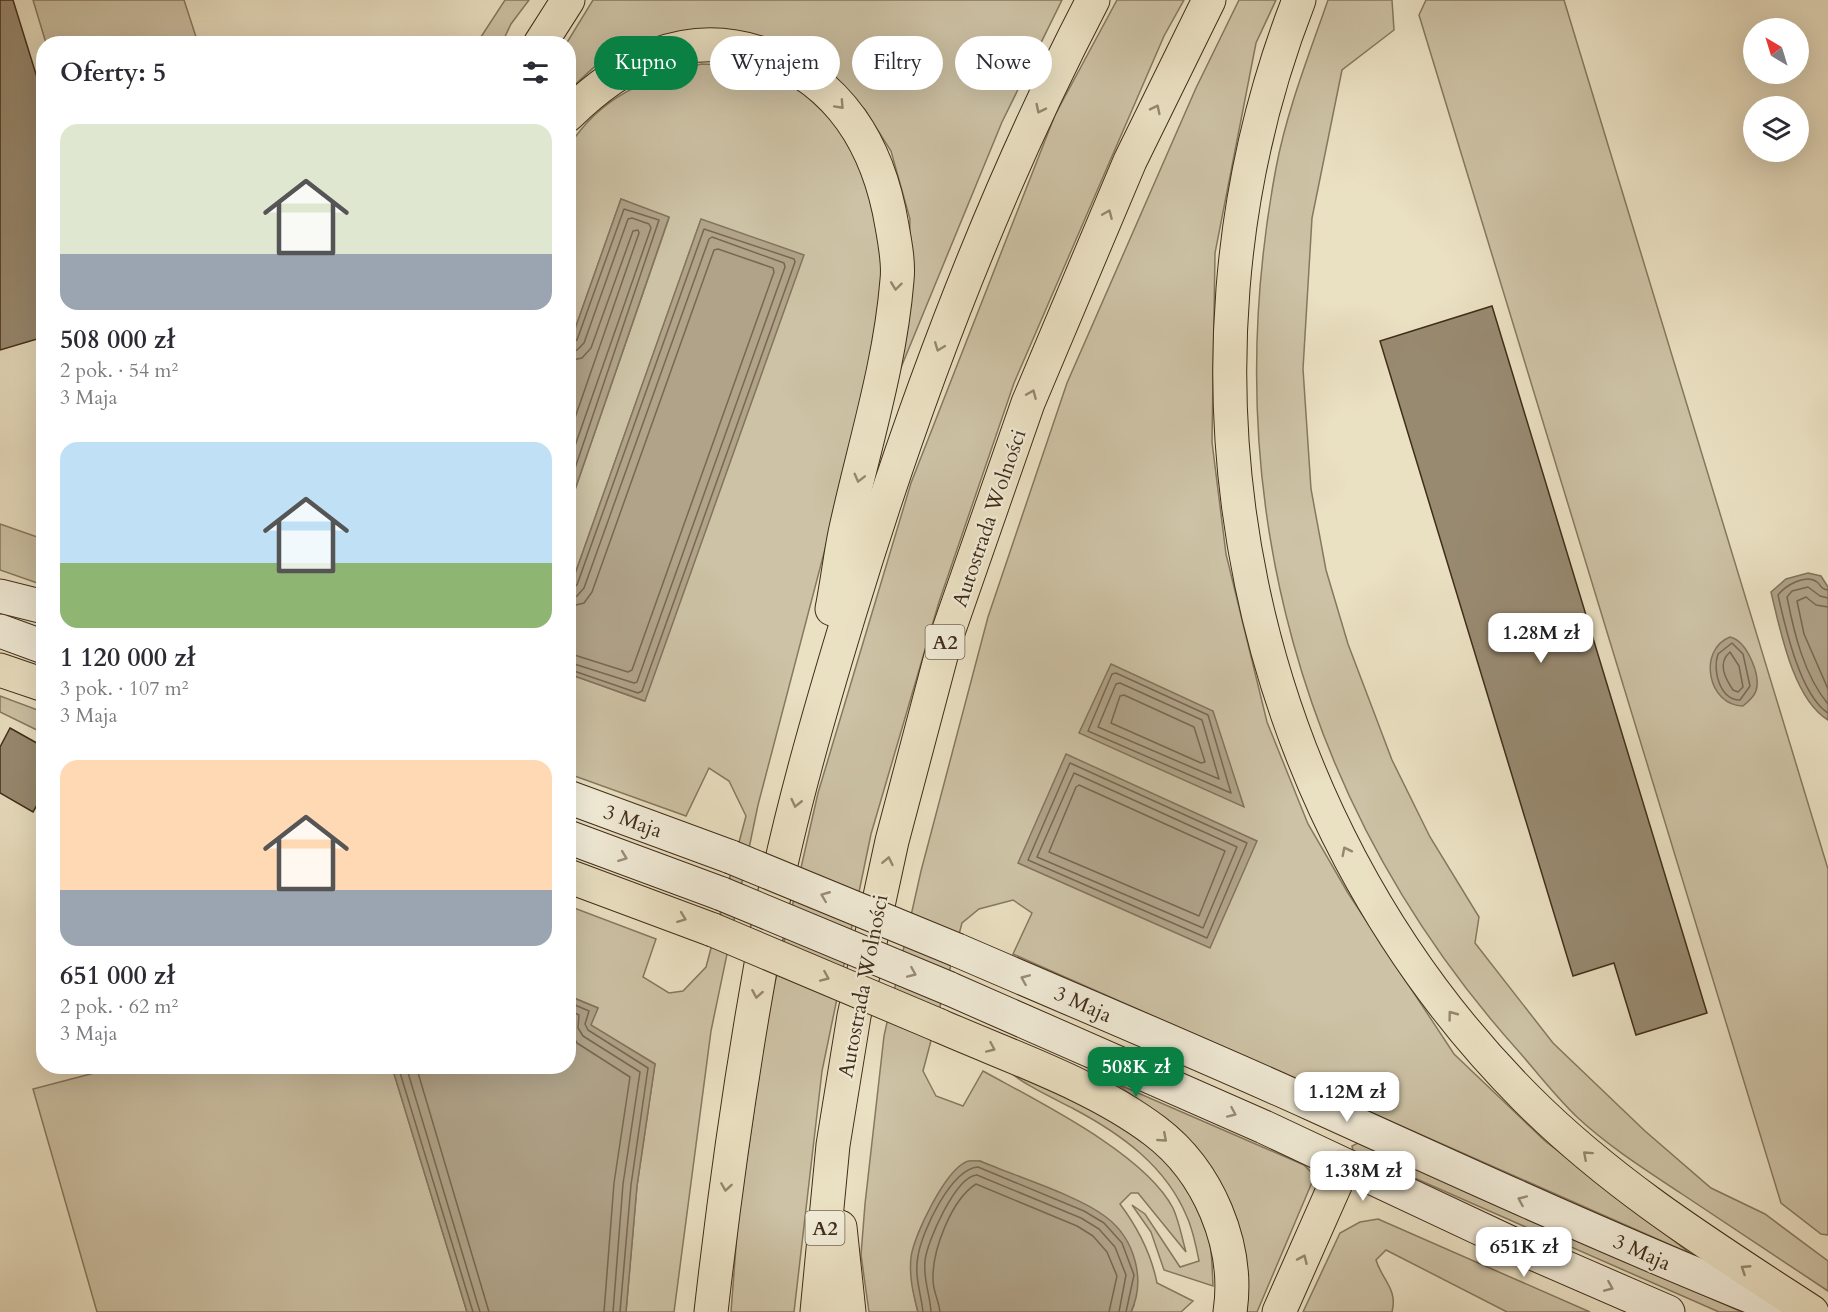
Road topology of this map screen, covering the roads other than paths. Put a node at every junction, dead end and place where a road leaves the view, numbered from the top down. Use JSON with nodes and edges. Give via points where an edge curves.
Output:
{"nodes":[{"id":1,"x":568,"y":0,"type":"edge"},
{"id":2,"x":1093,"y":0,"type":"edge"},
{"id":3,"x":1209,"y":0,"type":"edge"},
{"id":4,"x":1299,"y":0,"type":"edge"},
{"id":5,"x":545,"y":36,"type":"edge"},
{"id":6,"x":576,"y":107,"type":"edge"},
{"id":7,"x":0,"y":596,"type":"edge"},
{"id":8,"x":36,"y":605,"type":"edge"},
{"id":9,"x":0,"y":631,"type":"edge"},
{"id":10,"x":36,"y":643,"type":"edge"},
{"id":11,"x":0,"y":670,"type":"edge"},
{"id":12,"x":36,"y":682,"type":"edge"},
{"id":13,"x":809,"y":746,"type":"junction"},
{"id":14,"x":576,"y":800,"type":"edge"},
{"id":15,"x":576,"y":840,"type":"edge"},
{"id":16,"x":576,"y":879,"type":"edge"},
{"id":17,"x":1310,"y":1103,"type":"junction"},
{"id":18,"x":833,"y":1145,"type":"junction"},
{"id":19,"x":1344,"y":1165,"type":"junction"},
{"id":20,"x":711,"y":1312,"type":"edge"},
{"id":21,"x":818,"y":1312,"type":"edge"},
{"id":22,"x":849,"y":1312,"type":"edge"},
{"id":23,"x":1230,"y":1312,"type":"edge"},
{"id":24,"x":1279,"y":1312,"type":"edge"},
{"id":25,"x":1668,"y":1312,"type":"edge"},
{"id":26,"x":1789,"y":1312,"type":"edge"},
{"id":27,"x":1812,"y":1312,"type":"edge"}],
"edges":[{"from":1,"to":5,"type":"highway"},
{"from":2,"to":13,"type":"highway","one_way":true,"via":[[1026,137],[928,375],[874,533]]},
{"from":18,"to":3,"type":"highway","name":"Autostrada Wolności","number":"A2","one_way":true,"via":[[854,1016],[892,841],[945,641],[1033,392],[1130,161]]},
{"from":27,"to":4,"type":"highway","one_way":true,"via":[[1618,1182],[1526,1099],[1430,986],[1372,899],[1304,761],[1271,667],[1247,568],[1233,477],[1228,390],[1240,215],[1268,90]]},
{"from":6,"to":13,"type":"highway","one_way":true,"via":[[597,87],[630,65],[666,50],[708,45],[741,47],[798,69],[822,86],[867,142],[886,189],[897,279],[876,412],[845,534]]},
{"from":7,"to":8,"type":"main road"},
{"from":9,"to":10,"type":"main road"},
{"from":11,"to":12,"type":"highway"},
{"from":13,"to":20,"type":"highway","one_way":true,"via":[[770,914],[725,1195]]},
{"from":17,"to":14,"type":"main road","name":"3 Maja","one_way":true,"bridge":true,"via":[[957,950],[731,857]]},
{"from":15,"to":19,"type":"main road","name":"3 Maja","one_way":true,"bridge":true,"via":[[722,894],[948,988]]},
{"from":16,"to":23,"type":"highway","one_way":true,"bridge":true,"via":[[713,930],[938,1024],[1136,1117],[1174,1148],[1198,1177],[1217,1212],[1229,1253]]},
{"from":17,"to":19,"type":"main road","via":[[1326,1139]]},
{"from":26,"to":17,"type":"main road","name":"3 Maja","one_way":true,"via":[[1494,1188]]},
{"from":18,"to":21,"type":"highway","name":"Autostrada Wolności","number":"A2"},
{"from":18,"to":22,"type":"highway"},
{"from":24,"to":19,"type":"highway","one_way":true},
{"from":19,"to":25,"type":"main road","name":"3 Maja","one_way":true}]}
